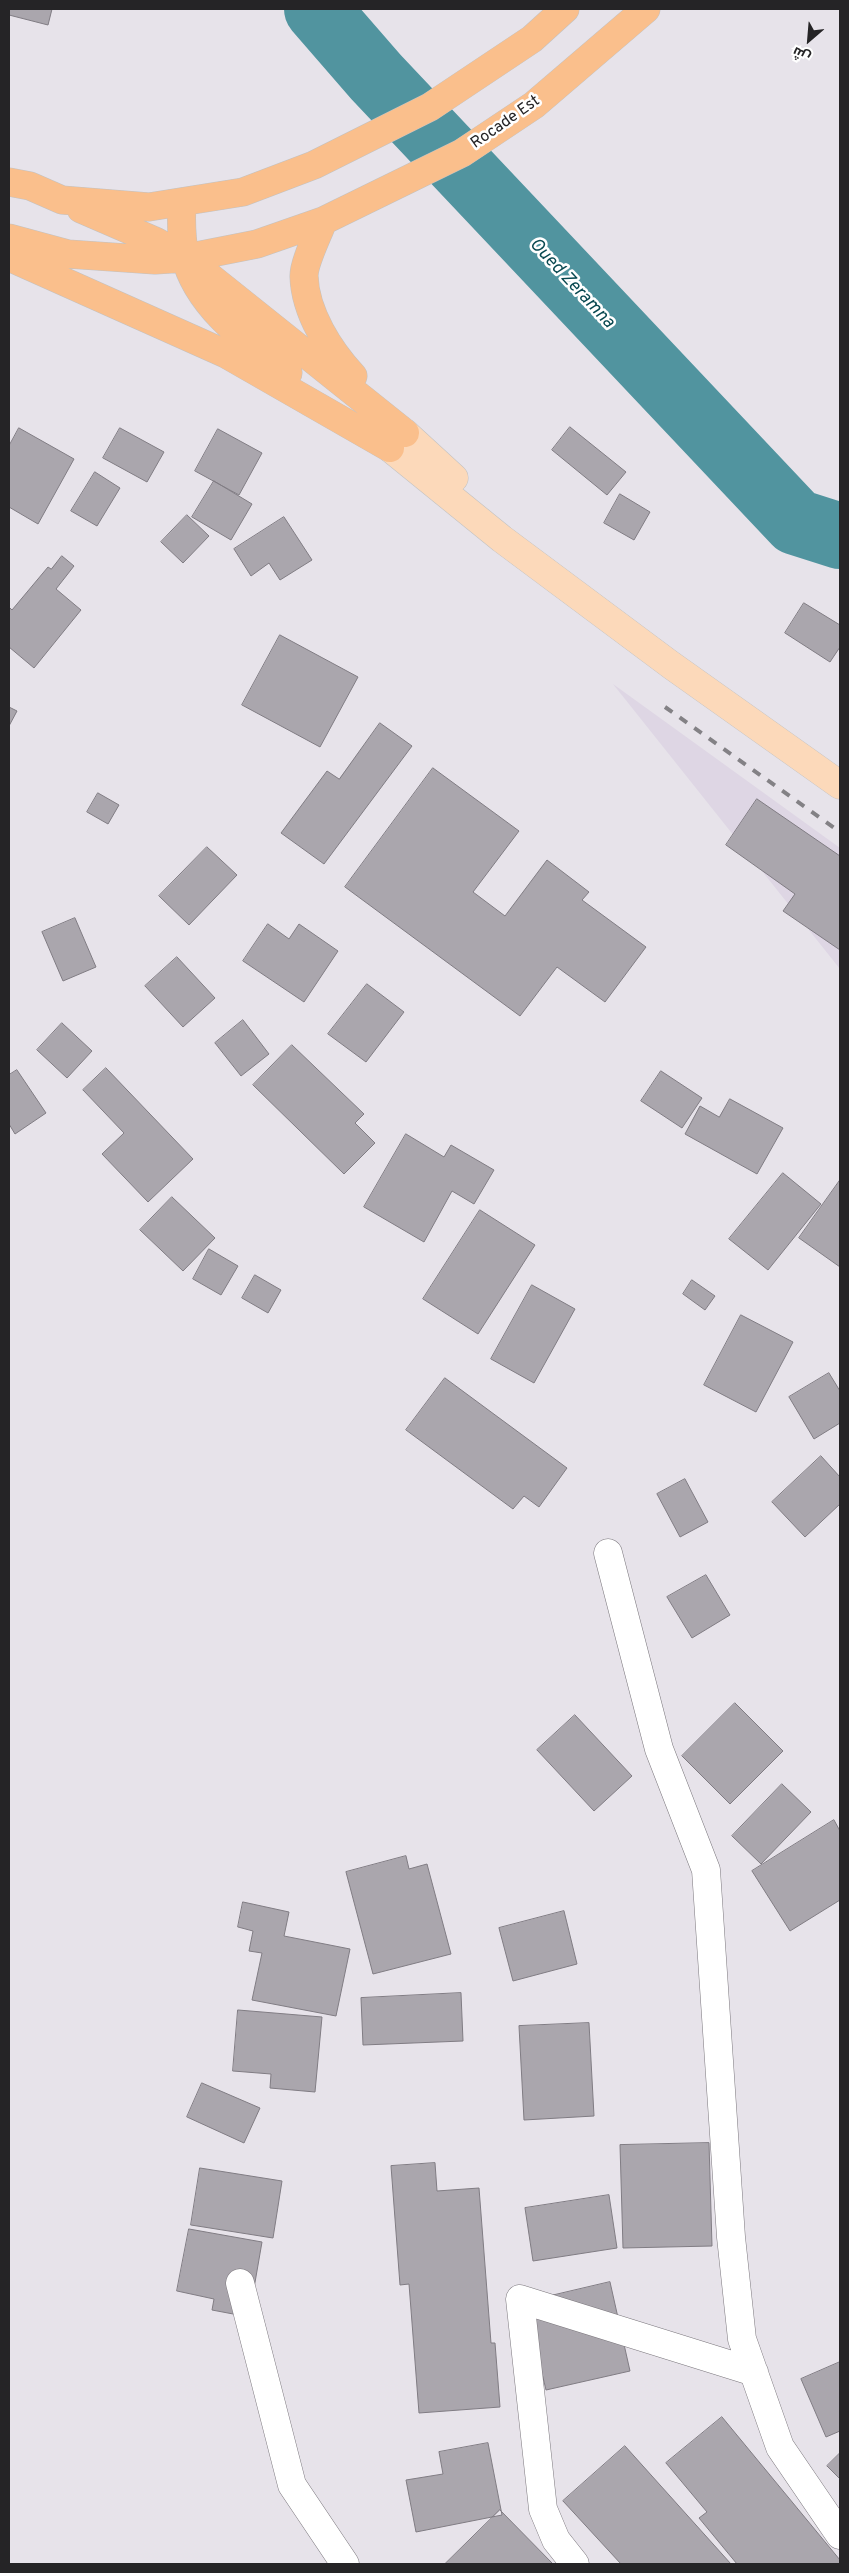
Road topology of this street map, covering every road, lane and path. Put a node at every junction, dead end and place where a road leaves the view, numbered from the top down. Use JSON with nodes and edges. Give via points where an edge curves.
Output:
{"nodes":[{"id":1,"x":565,"y":9,"type":"edge"},
{"id":2,"x":646,"y":9,"type":"edge"},
{"id":3,"x":9,"y":182,"type":"edge"},
{"id":4,"x":62,"y":200,"type":"junction"},
{"id":5,"x":182,"y":202,"type":"junction"},
{"id":6,"x":323,"y":221,"type":"junction"},
{"id":7,"x":9,"y":238,"type":"edge"},
{"id":8,"x":9,"y":257,"type":"edge"},
{"id":9,"x":186,"y":258,"type":"junction"},
{"id":10,"x":398,"y":440,"type":"junction"},
{"id":11,"x":840,"y":785,"type":"edge"},
{"id":12,"x":608,"y":1553,"type":"dead end"},
{"id":13,"x":240,"y":2283,"type":"dead end"},
{"id":14,"x":754,"y":2372,"type":"junction"},
{"id":15,"x":840,"y":2535,"type":"edge"},
{"id":16,"x":345,"y":2564,"type":"edge"},
{"id":17,"x":575,"y":2564,"type":"edge"}],
"edges":[{"from":1,"to":5,"type":"highway","via":[[532,39],[430,107],[314,165],[242,192]]},
{"from":2,"to":6,"type":"highway","name":"Rocade Est","via":[[534,105],[462,153]]},
{"from":3,"to":4,"type":"highway","via":[[30,186]]},
{"from":4,"to":5,"type":"highway","via":[[149,207]]},
{"from":4,"to":9,"type":"highway"},
{"from":5,"to":9,"type":"highway","via":[[181,234]]},
{"from":6,"to":9,"type":"highway","name":"Rocade Est","via":[[257,244]]},
{"from":6,"to":10,"type":"highway","via":[[304,276],[311,309],[327,345]]},
{"from":7,"to":9,"type":"highway","name":"Rocade Est","via":[[68,254],[155,260]]},
{"from":8,"to":10,"type":"highway","via":[[226,354]]},
{"from":9,"to":10,"type":"highway"},
{"from":10,"to":11,"type":"main road","via":[[494,514],[671,665]]},
{"from":12,"to":14,"type":"street","via":[[659,1749],[706,1870],[731,2237],[742,2339]]},
{"from":13,"to":16,"type":"street","via":[[292,2485]]},
{"from":14,"to":15,"type":"street","via":[[780,2447]]},
{"from":14,"to":17,"type":"street","via":[[520,2298],[543,2509],[556,2540]]}]}
